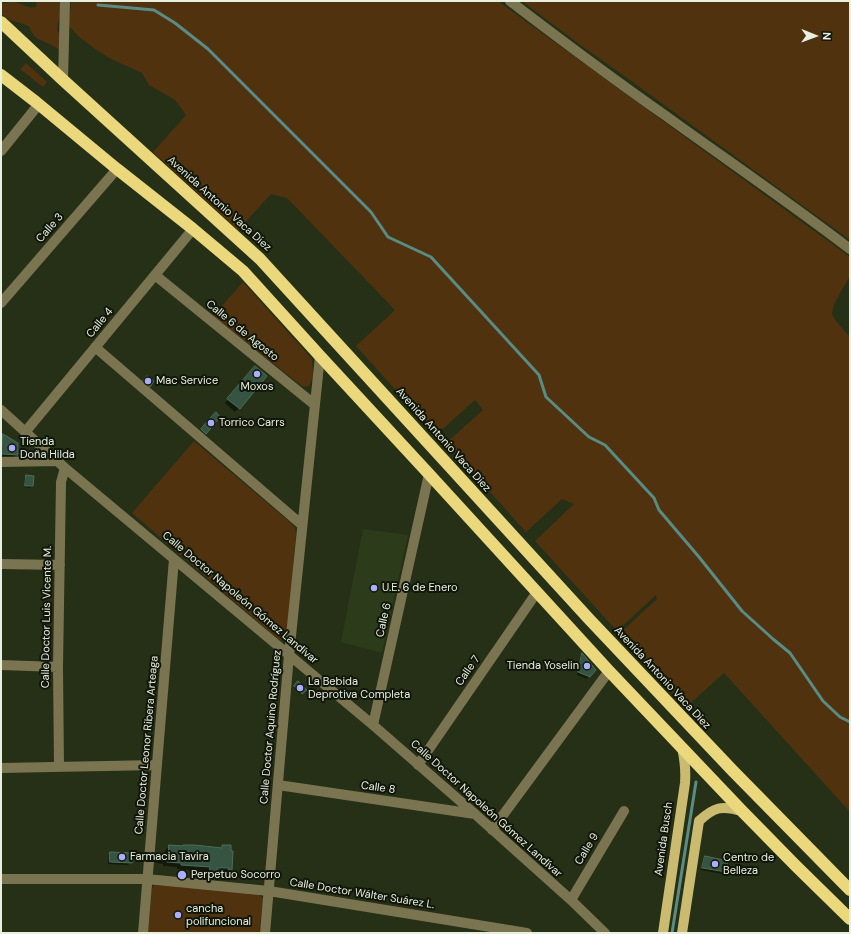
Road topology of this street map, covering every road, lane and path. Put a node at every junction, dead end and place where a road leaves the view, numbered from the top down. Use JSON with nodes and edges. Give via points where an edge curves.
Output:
{"nodes":[{"id":1,"x":65,"y":1,"type":"edge"},
{"id":2,"x":510,"y":1,"type":"edge"},
{"id":3,"x":1,"y":22,"type":"edge"},
{"id":4,"x":1,"y":74,"type":"edge"},
{"id":5,"x":63,"y":80,"type":"junction"},
{"id":6,"x":39,"y":104,"type":"junction"},
{"id":7,"x":1,"y":150,"type":"edge"},
{"id":8,"x":117,"y":169,"type":"junction"},
{"id":9,"x":193,"y":229,"type":"junction"},
{"id":10,"x":850,"y":249,"type":"edge"},
{"id":11,"x":155,"y":275,"type":"junction"},
{"id":12,"x":1,"y":303,"type":"edge"},
{"id":13,"x":95,"y":347,"type":"junction"},
{"id":14,"x":320,"y":356,"type":"junction"},
{"id":15,"x":315,"y":405,"type":"junction"},
{"id":16,"x":1,"y":410,"type":"edge"},
{"id":17,"x":26,"y":431,"type":"junction"},
{"id":18,"x":1,"y":462,"type":"edge"},
{"id":19,"x":62,"y":464,"type":"junction"},
{"id":20,"x":429,"y":474,"type":"junction"},
{"id":21,"x":302,"y":525,"type":"junction"},
{"id":22,"x":174,"y":558,"type":"junction"},
{"id":23,"x":1,"y":564,"type":"edge"},
{"id":24,"x":60,"y":565,"type":"junction"},
{"id":25,"x":537,"y":592,"type":"junction"},
{"id":26,"x":588,"y":619,"type":"junction"},
{"id":27,"x":289,"y":655,"type":"junction"},
{"id":28,"x":1,"y":665,"type":"edge"},
{"id":29,"x":58,"y":667,"type":"junction"},
{"id":30,"x":609,"y":671,"type":"junction"},
{"id":31,"x":373,"y":725,"type":"junction"},
{"id":32,"x":682,"y":748,"type":"junction"},
{"id":33,"x":157,"y":765,"type":"junction"},
{"id":34,"x":418,"y":765,"type":"junction"},
{"id":35,"x":59,"y":767,"type":"junction"},
{"id":36,"x":1,"y":768,"type":"edge"},
{"id":37,"x":278,"y":785,"type":"junction"},
{"id":38,"x":624,"y":811,"type":"dead end"},
{"id":39,"x":742,"y":811,"type":"junction"},
{"id":40,"x":475,"y":814,"type":"junction"},
{"id":41,"x":492,"y":830,"type":"junction"},
{"id":42,"x":796,"y":866,"type":"junction"},
{"id":43,"x":1,"y":879,"type":"edge"},
{"id":44,"x":147,"y":879,"type":"junction"},
{"id":45,"x":850,"y":890,"type":"edge"},
{"id":46,"x":269,"y":891,"type":"junction"},
{"id":47,"x":571,"y":900,"type":"junction"},
{"id":48,"x":850,"y":909,"type":"edge"},
{"id":49,"x":850,"y":919,"type":"edge"},
{"id":50,"x":143,"y":933,"type":"edge"},
{"id":51,"x":265,"y":933,"type":"edge"},
{"id":52,"x":527,"y":933,"type":"edge"},
{"id":53,"x":605,"y":933,"type":"edge"},
{"id":54,"x":663,"y":933,"type":"edge"},
{"id":55,"x":682,"y":933,"type":"edge"}],
"edges":[{"from":1,"to":5,"type":"street"},
{"from":2,"to":10,"type":"street"},
{"from":3,"to":5,"type":"highway","name":"Avenida Antonio Vaca Diez"},
{"from":4,"to":6,"type":"highway"},
{"from":5,"to":26,"type":"highway","name":"Avenida Antonio Vaca Diez","via":[[260,259]]},
{"from":6,"to":7,"type":"street"},
{"from":6,"to":8,"type":"highway"},
{"from":8,"to":9,"type":"highway"},
{"from":8,"to":12,"type":"street","name":"Calle 3"},
{"from":9,"to":11,"type":"street","name":"Calle 4"},
{"from":9,"to":14,"type":"highway","via":[[243,272]]},
{"from":11,"to":13,"type":"street","name":"Calle 4"},
{"from":11,"to":15,"type":"street","name":"Calle 6 de Agosto"},
{"from":13,"to":17,"type":"street","name":"Calle 4"},
{"from":13,"to":21,"type":"street"},
{"from":14,"to":15,"type":"street","name":"Calle Doctor Aquino Rodríguez"},
{"from":14,"to":20,"type":"highway"},
{"from":15,"to":21,"type":"street","name":"Calle Doctor Aquino Rodríguez"},
{"from":16,"to":17,"type":"street","name":"Calle Doctor Napoleón Gómez Landívar"},
{"from":17,"to":19,"type":"street","name":"Calle Doctor Napoleón Gómez Landívar"},
{"from":18,"to":19,"type":"street"},
{"from":19,"to":22,"type":"street","name":"Calle Doctor Napoleón Gómez Landívar"},
{"from":19,"to":24,"type":"street","name":"Calle Doctor Luis Vicente M."},
{"from":20,"to":25,"type":"highway"},
{"from":20,"to":31,"type":"street","name":"Calle 6"},
{"from":21,"to":27,"type":"street","name":"Calle Doctor Aquino Rodríguez"},
{"from":22,"to":27,"type":"street","name":"Calle Doctor Napoleón Gómez Landívar"},
{"from":22,"to":33,"type":"street","name":"Calle Doctor Leonor Ribera Arteaga"},
{"from":23,"to":24,"type":"street"},
{"from":24,"to":29,"type":"street","name":"Calle Doctor Luis Vicente M."},
{"from":25,"to":26,"type":"highway","via":[[543,585],[550,584],[579,615]]},
{"from":25,"to":30,"type":"highway"},
{"from":25,"to":34,"type":"street","name":"Calle 7"},
{"from":26,"to":45,"type":"highway","name":"Avenida Antonio Vaca Diez","via":[[732,771]]},
{"from":27,"to":31,"type":"street","name":"Calle Doctor Napoleón Gómez Landívar"},
{"from":27,"to":37,"type":"street","name":"Calle Doctor Aquino Rodríguez"},
{"from":28,"to":29,"type":"street"},
{"from":29,"to":35,"type":"street","name":"Calle Doctor Luis Vicente M."},
{"from":30,"to":32,"type":"highway"},
{"from":30,"to":41,"type":"street"},
{"from":31,"to":34,"type":"street","name":"Calle Doctor Napoleón Gómez Landívar"},
{"from":32,"to":39,"type":"highway"},
{"from":32,"to":54,"type":"main road","name":"Avenida Busch","via":[[686,770],[685,783]]},
{"from":33,"to":35,"type":"street"},
{"from":33,"to":44,"type":"street","name":"Calle Doctor Leonor Ribera Arteaga"},
{"from":34,"to":40,"type":"street","name":"Calle Doctor Napoleón Gómez Landívar"},
{"from":35,"to":36,"type":"street"},
{"from":37,"to":40,"type":"street","name":"Calle 8"},
{"from":37,"to":46,"type":"street","name":"Calle Doctor Aquino Rodríguez"},
{"from":38,"to":47,"type":"street","name":"Calle 9"},
{"from":39,"to":42,"type":"highway"},
{"from":39,"to":55,"type":"main road","via":[[719,808],[699,821]]},
{"from":40,"to":41,"type":"street","name":"Calle Doctor Napoleón Gómez Landívar"},
{"from":41,"to":47,"type":"street","name":"Calle Doctor Napoleón Gómez Landívar"},
{"from":42,"to":48,"type":"highway","via":[[808,872],[845,908]]},
{"from":42,"to":49,"type":"highway"},
{"from":43,"to":44,"type":"street","name":"Calle Doctor Wálter Suárez L."},
{"from":44,"to":46,"type":"street","name":"Calle Doctor Wálter Suárez L."},
{"from":44,"to":50,"type":"street","name":"Calle Doctor Leonor Ribera Arteaga"},
{"from":46,"to":51,"type":"street","name":"Calle Doctor Aquino Rodríguez"},
{"from":46,"to":52,"type":"street","name":"Calle Doctor Wálter Suárez L."},
{"from":47,"to":53,"type":"street","name":"Calle Doctor Napoleón Gómez Landívar"}]}
